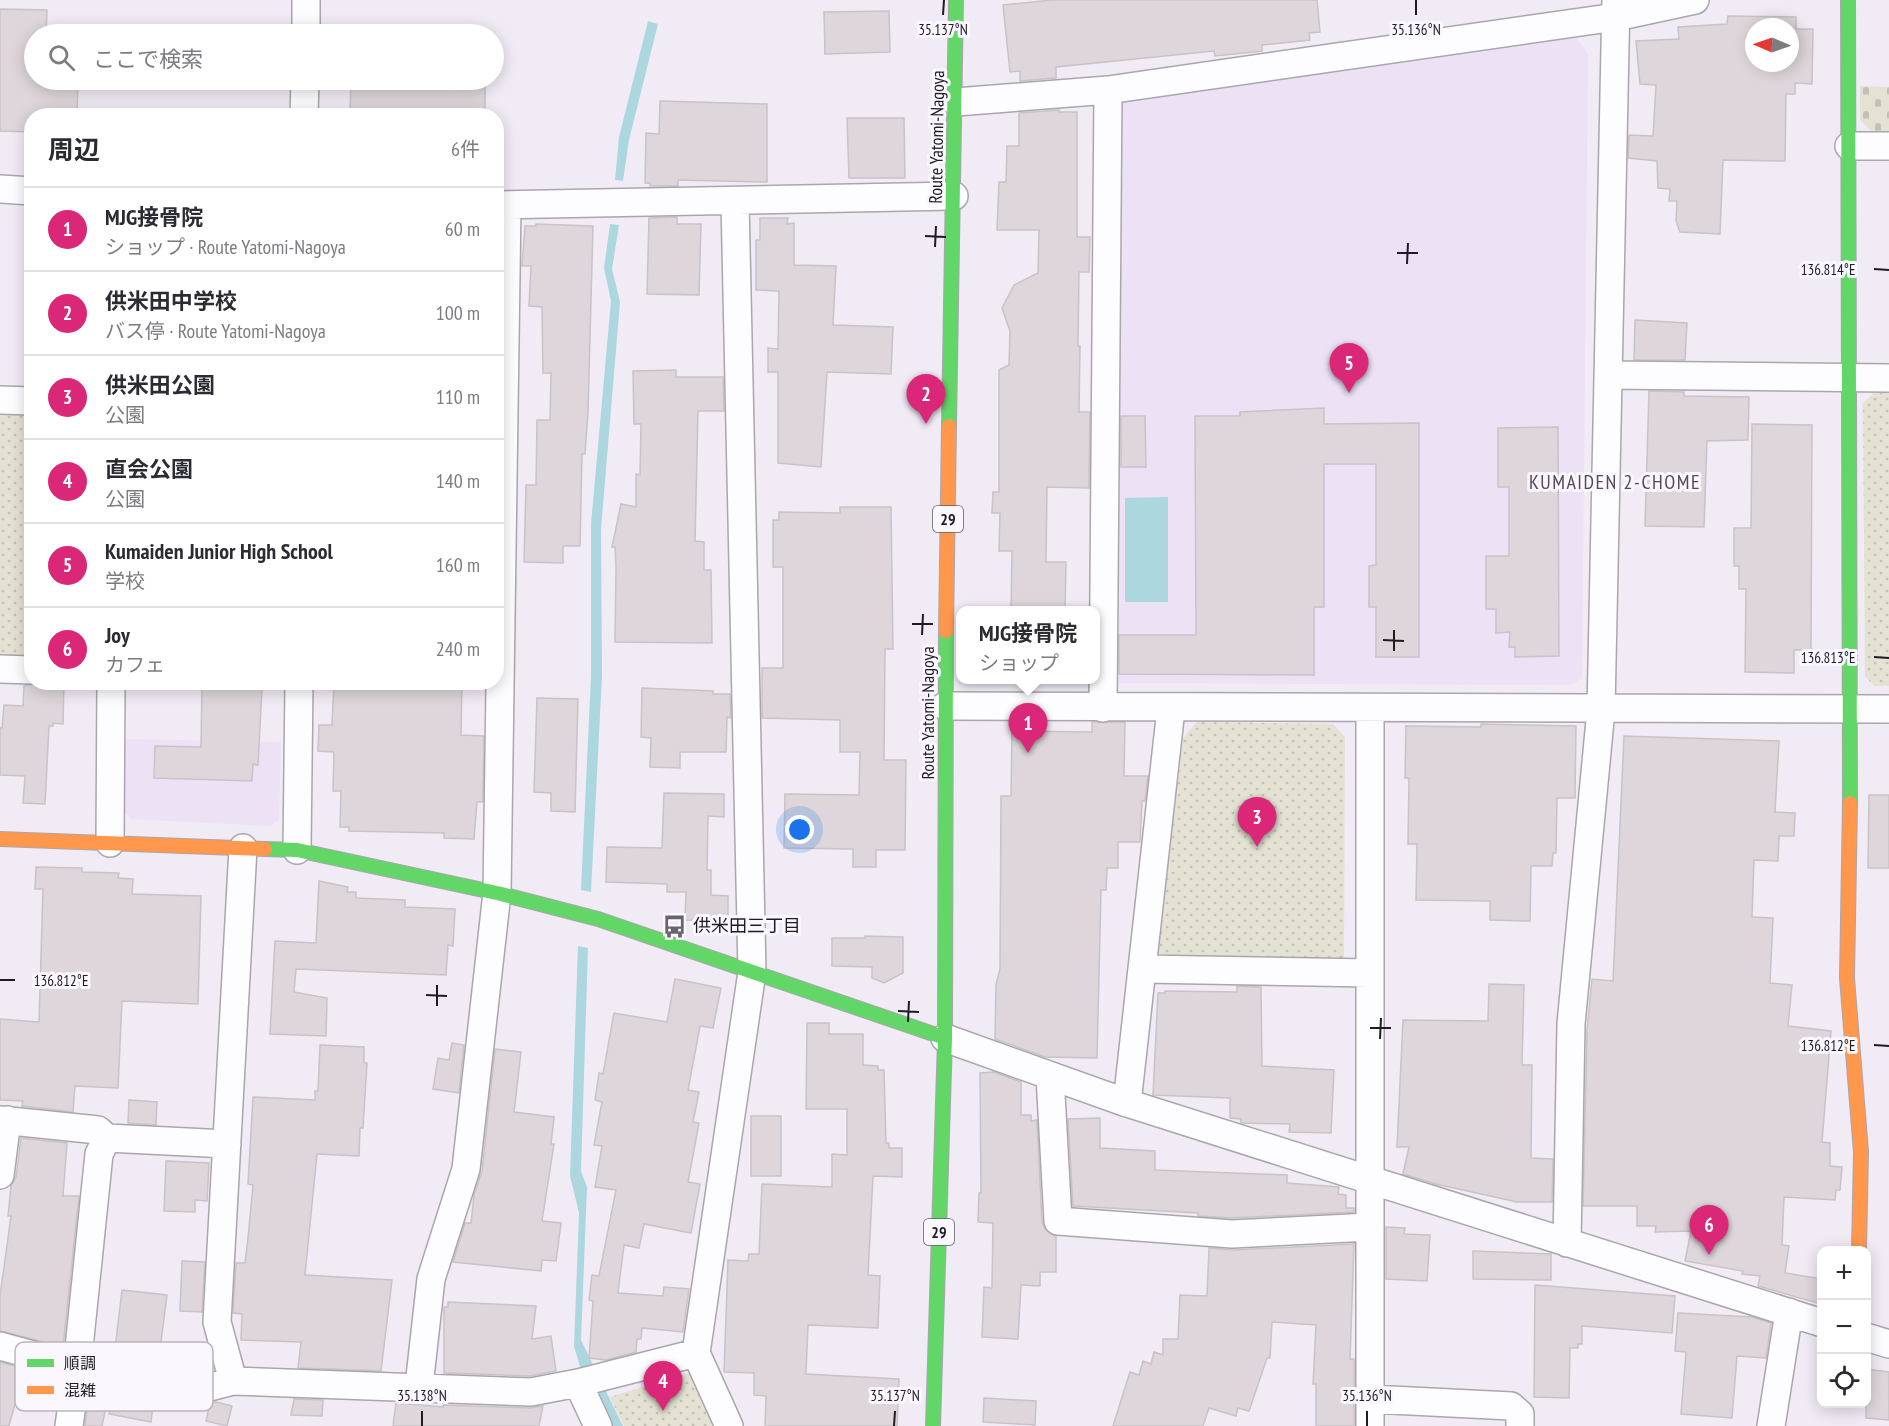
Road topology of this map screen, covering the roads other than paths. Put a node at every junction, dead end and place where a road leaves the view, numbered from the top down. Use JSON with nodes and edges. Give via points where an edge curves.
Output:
{"nodes":[{"id":1,"x":306,"y":0,"type":"edge"},
{"id":2,"x":956,"y":0,"type":"edge"},
{"id":3,"x":1695,"y":0,"type":"edge"},
{"id":4,"x":1848,"y":0,"type":"edge"},
{"id":5,"x":1616,"y":8,"type":"edge"},
{"id":6,"x":306,"y":24,"type":"edge"},
{"id":7,"x":305,"y":90,"type":"edge"},
{"id":8,"x":1108,"y":90,"type":"junction"},
{"id":9,"x":956,"y":102,"type":"junction"},
{"id":10,"x":304,"y":108,"type":"edge"},
{"id":11,"x":1849,"y":146,"type":"junction"},
{"id":12,"x":1889,"y":146,"type":"edge"},
{"id":13,"x":0,"y":189,"type":"edge"},
{"id":14,"x":24,"y":190,"type":"edge"},
{"id":15,"x":954,"y":196,"type":"junction"},
{"id":16,"x":735,"y":202,"type":"junction"},
{"id":17,"x":504,"y":205,"type":"edge"},
{"id":18,"x":1608,"y":375,"type":"junction"},
{"id":19,"x":1850,"y":378,"type":"junction"},
{"id":20,"x":1889,"y":378,"type":"edge"},
{"id":21,"x":0,"y":400,"type":"edge"},
{"id":22,"x":24,"y":401,"type":"edge"},
{"id":23,"x":0,"y":669,"type":"edge"},
{"id":24,"x":24,"y":670,"type":"edge"},
{"id":25,"x":111,"y":690,"type":"edge"},
{"id":26,"x":299,"y":690,"type":"edge"},
{"id":27,"x":498,"y":690,"type":"edge"},
{"id":28,"x":945,"y":706,"type":"junction"},
{"id":29,"x":1102,"y":708,"type":"junction"},
{"id":30,"x":1172,"y":709,"type":"junction"},
{"id":31,"x":1852,"y":709,"type":"junction"},
{"id":32,"x":1889,"y":709,"type":"edge"},
{"id":33,"x":1370,"y":710,"type":"junction"},
{"id":34,"x":1601,"y":710,"type":"junction"},
{"id":35,"x":0,"y":839,"type":"edge"},
{"id":36,"x":110,"y":843,"type":"junction"},
{"id":37,"x":243,"y":848,"type":"junction"},
{"id":38,"x":297,"y":850,"type":"junction"},
{"id":39,"x":497,"y":893,"type":"junction"},
{"id":40,"x":1143,"y":969,"type":"junction"},
{"id":41,"x":752,"y":972,"type":"junction"},
{"id":42,"x":1370,"y":973,"type":"junction"},
{"id":43,"x":945,"y":1038,"type":"junction"},
{"id":44,"x":1050,"y":1076,"type":"junction"},
{"id":45,"x":1128,"y":1103,"type":"junction"},
{"id":46,"x":4,"y":1120,"type":"edge"},
{"id":47,"x":107,"y":1138,"type":"junction"},
{"id":48,"x":227,"y":1144,"type":"junction"},
{"id":49,"x":0,"y":1175,"type":"edge"},
{"id":50,"x":1370,"y":1180,"type":"junction"},
{"id":51,"x":1370,"y":1227,"type":"junction"},
{"id":52,"x":1567,"y":1243,"type":"junction"},
{"id":53,"x":1859,"y":1246,"type":"edge"},
{"id":54,"x":1790,"y":1312,"type":"junction"},
{"id":55,"x":1817,"y":1322,"type":"edge"},
{"id":56,"x":1871,"y":1339,"type":"edge"},
{"id":57,"x":80,"y":1342,"type":"edge"},
{"id":58,"x":1889,"y":1344,"type":"edge"},
{"id":59,"x":0,"y":1346,"type":"edge"},
{"id":60,"x":15,"y":1350,"type":"edge"},
{"id":61,"x":696,"y":1353,"type":"junction"},
{"id":62,"x":233,"y":1381,"type":"junction"},
{"id":63,"x":588,"y":1381,"type":"junction"},
{"id":64,"x":213,"y":1386,"type":"edge"},
{"id":65,"x":419,"y":1386,"type":"junction"},
{"id":66,"x":1371,"y":1399,"type":"junction"},
{"id":67,"x":71,"y":1411,"type":"edge"},
{"id":68,"x":69,"y":1426,"type":"edge"},
{"id":69,"x":598,"y":1426,"type":"edge"},
{"id":70,"x":729,"y":1426,"type":"edge"},
{"id":71,"x":933,"y":1426,"type":"edge"},
{"id":72,"x":1370,"y":1426,"type":"edge"},
{"id":73,"x":1520,"y":1426,"type":"edge"},
{"id":74,"x":1771,"y":1426,"type":"edge"}],
"edges":[{"from":1,"to":6,"type":"street"},
{"from":2,"to":9,"type":"street","name":"Route Yatomi-Nagoya","number":"29"},
{"from":3,"to":5,"type":"street"},
{"from":4,"to":11,"type":"street"},
{"from":5,"to":8,"type":"street"},
{"from":5,"to":18,"type":"street"},
{"from":7,"to":10,"type":"street"},
{"from":8,"to":9,"type":"street"},
{"from":8,"to":29,"type":"street"},
{"from":9,"to":15,"type":"street","name":"Route Yatomi-Nagoya","number":"29"},
{"from":11,"to":12,"type":"street"},
{"from":11,"to":19,"type":"street"},
{"from":13,"to":14,"type":"street"},
{"from":15,"to":16,"type":"street"},
{"from":15,"to":28,"type":"street","name":"Route Yatomi-Nagoya","number":"29"},
{"from":16,"to":17,"type":"street"},
{"from":16,"to":41,"type":"street"},
{"from":18,"to":19,"type":"street"},
{"from":18,"to":34,"type":"street"},
{"from":19,"to":20,"type":"street"},
{"from":19,"to":31,"type":"street"},
{"from":21,"to":22,"type":"street"},
{"from":23,"to":24,"type":"street"},
{"from":25,"to":36,"type":"street"},
{"from":26,"to":38,"type":"street"},
{"from":27,"to":39,"type":"street"},
{"from":28,"to":29,"type":"street"},
{"from":28,"to":43,"type":"street","name":"Route Yatomi-Nagoya","number":"29"},
{"from":29,"to":30,"type":"street"},
{"from":30,"to":33,"type":"street"},
{"from":30,"to":40,"type":"street"},
{"from":31,"to":32,"type":"street"},
{"from":31,"to":34,"type":"street"},
{"from":31,"to":53,"type":"street","via":[[1847,978],[1861,1152]]},
{"from":33,"to":34,"type":"street"},
{"from":33,"to":42,"type":"street"},
{"from":34,"to":52,"type":"street","via":[[1571,1024]]},
{"from":35,"to":36,"type":"street"},
{"from":36,"to":37,"type":"street"},
{"from":37,"to":38,"type":"street"},
{"from":37,"to":48,"type":"street"},
{"from":38,"to":39,"type":"street"},
{"from":39,"to":41,"type":"street","via":[[598,919]]},
{"from":39,"to":65,"type":"street","via":[[466,1169],[431,1279]]},
{"from":40,"to":42,"type":"street"},
{"from":40,"to":45,"type":"street"},
{"from":41,"to":43,"type":"street"},
{"from":41,"to":61,"type":"street"},
{"from":42,"to":50,"type":"street"},
{"from":43,"to":44,"type":"street"},
{"from":43,"to":71,"type":"street","name":"Route Yatomi-Nagoya","number":"29"},
{"from":44,"to":45,"type":"street"},
{"from":44,"to":51,"type":"street","via":[[1058,1221],[1232,1234]]},
{"from":45,"to":50,"type":"street"},
{"from":46,"to":47,"type":"street","via":[[98,1130]]},
{"from":46,"to":49,"type":"street"},
{"from":47,"to":48,"type":"street"},
{"from":47,"to":57,"type":"street","via":[[99,1154]]},
{"from":48,"to":62,"type":"street","via":[[217,1322]]},
{"from":50,"to":51,"type":"street"},
{"from":50,"to":52,"type":"street"},
{"from":51,"to":66,"type":"street"},
{"from":52,"to":54,"type":"street"},
{"from":54,"to":55,"type":"street"},
{"from":54,"to":74,"type":"street"},
{"from":56,"to":58,"type":"street"},
{"from":59,"to":60,"type":"street"},
{"from":61,"to":63,"type":"street"},
{"from":61,"to":70,"type":"street"},
{"from":62,"to":64,"type":"street"},
{"from":62,"to":65,"type":"street"},
{"from":63,"to":65,"type":"street","via":[[531,1392]]},
{"from":63,"to":69,"type":"street"},
{"from":66,"to":72,"type":"street"},
{"from":66,"to":73,"type":"street","via":[[1511,1406],[1520,1414]]},
{"from":67,"to":68,"type":"street"}]}
